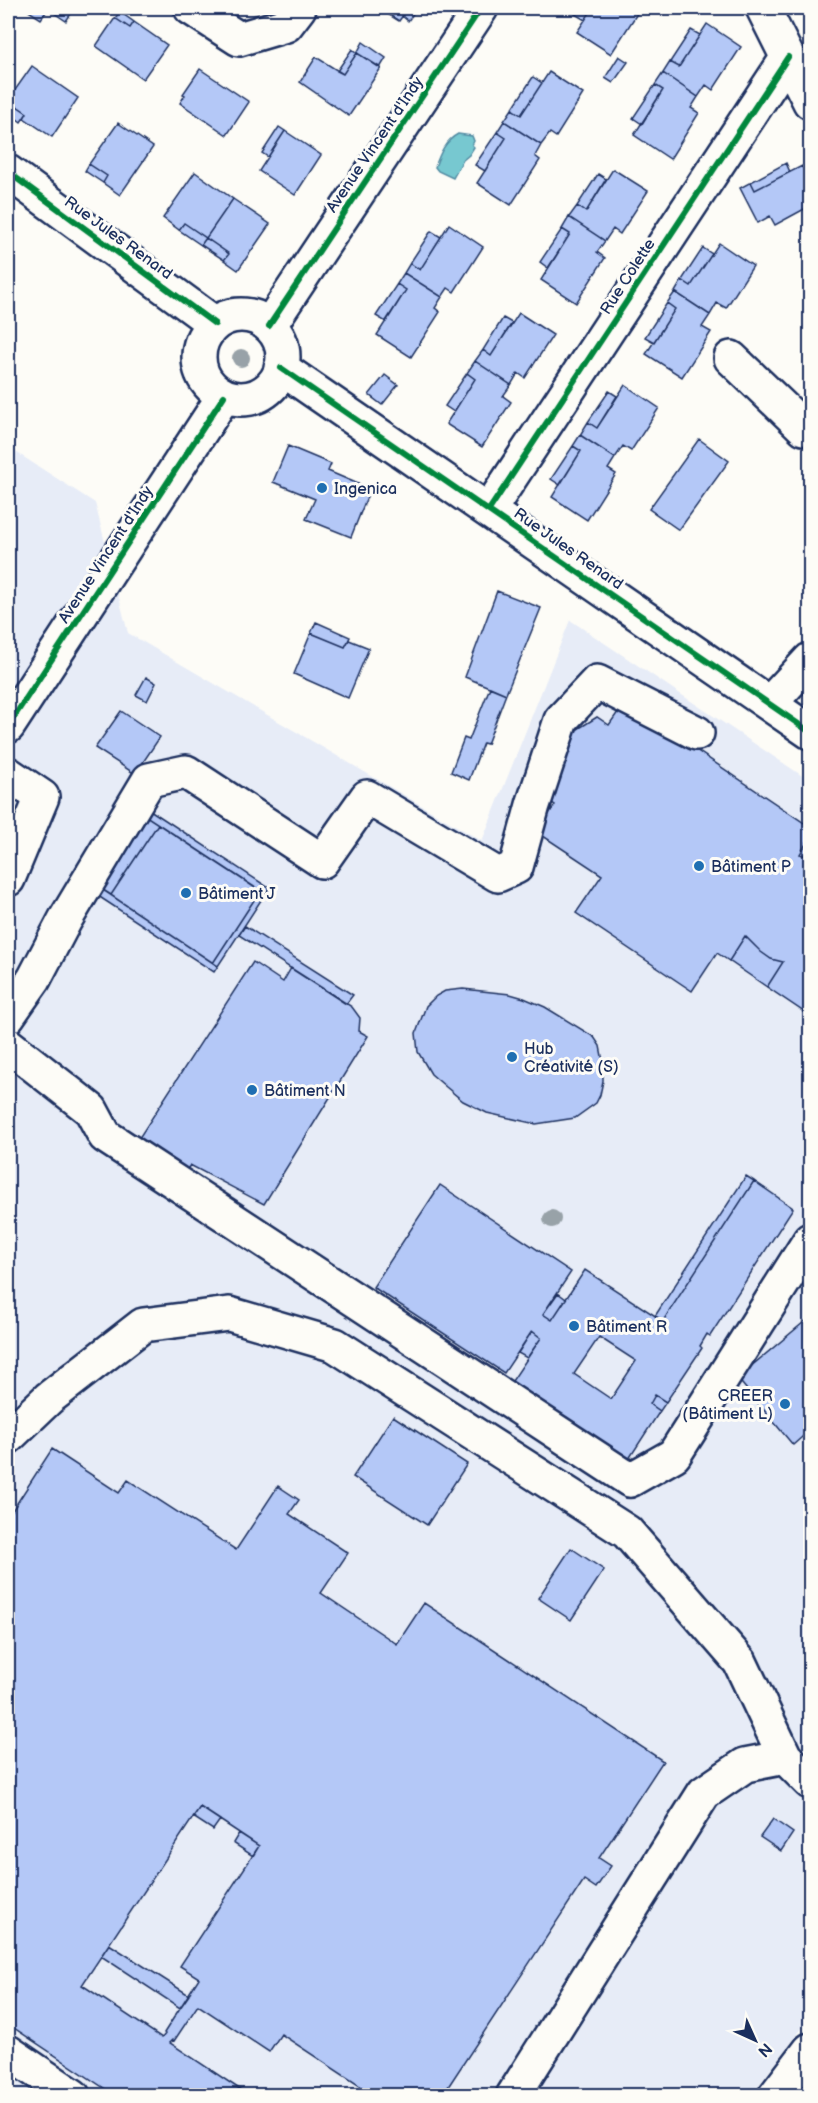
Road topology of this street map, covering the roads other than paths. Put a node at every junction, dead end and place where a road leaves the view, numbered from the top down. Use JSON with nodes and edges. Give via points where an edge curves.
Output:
{"nodes":[{"id":1,"x":191,"y":8,"type":"edge"},
{"id":2,"x":299,"y":8,"type":"edge"},
{"id":3,"x":481,"y":8,"type":"edge"},
{"id":4,"x":763,"y":8,"type":"edge"},
{"id":5,"x":788,"y":57,"type":"junction"},
{"id":6,"x":810,"y":102,"type":"edge"},
{"id":7,"x":8,"y":172,"type":"edge"},
{"id":8,"x":215,"y":324,"type":"junction"},
{"id":9,"x":269,"y":326,"type":"junction"},
{"id":10,"x":731,"y":358,"type":"dead end"},
{"id":11,"x":281,"y":368,"type":"junction"},
{"id":12,"x":224,"y":396,"type":"junction"},
{"id":13,"x":810,"y":424,"type":"edge"},
{"id":14,"x":489,"y":510,"type":"junction"},
{"id":15,"x":810,"y":660,"type":"edge"},
{"id":16,"x":770,"y":703,"type":"junction"},
{"id":17,"x":8,"y":726,"type":"edge"},
{"id":18,"x":810,"y":732,"type":"edge"},
{"id":19,"x":697,"y":733,"type":"dead end"},
{"id":20,"x":8,"y":774,"type":"edge"},
{"id":21,"x":8,"y":879,"type":"edge"},
{"id":22,"x":8,"y":1016,"type":"edge"},
{"id":23,"x":8,"y":1045,"type":"edge"},
{"id":24,"x":810,"y":1240,"type":"edge"},
{"id":25,"x":8,"y":1437,"type":"edge"},
{"id":26,"x":785,"y":1757,"type":"junction"},
{"id":27,"x":810,"y":1782,"type":"edge"},
{"id":28,"x":810,"y":2050,"type":"edge"},
{"id":29,"x":8,"y":2052,"type":"edge"},
{"id":30,"x":73,"y":2096,"type":"edge"},
{"id":31,"x":513,"y":2096,"type":"edge"},
{"id":32,"x":775,"y":2096,"type":"edge"}],
"edges":[{"from":1,"to":2,"type":"street","via":[[239,39],[286,25]]},
{"from":3,"to":9,"type":"street","name":"Avenue Vincent d'Indy"},
{"from":4,"to":5,"type":"street"},
{"from":5,"to":6,"type":"street"},
{"from":5,"to":14,"type":"street","name":"Rue Colette"},
{"from":7,"to":8,"type":"street","name":"Rue Jules Renard"},
{"from":8,"to":9,"type":"street","via":[[233,316],[252,316]]},
{"from":8,"to":12,"type":"street","via":[[204,337],[199,353],[201,371],[210,386]]},
{"from":9,"to":11,"type":"street","via":[[283,352]]},
{"from":10,"to":13,"type":"street","via":[[804,428]]},
{"from":11,"to":12,"type":"street","via":[[273,384],[259,395],[242,399]]},
{"from":11,"to":14,"type":"street","name":"Rue Jules Renard"},
{"from":12,"to":17,"type":"street","name":"Avenue Vincent d'Indy"},
{"from":14,"to":16,"type":"street","name":"Rue Jules Renard"},
{"from":15,"to":16,"type":"street"},
{"from":16,"to":18,"type":"street","name":"Rue Jules Renard"},
{"from":19,"to":22,"type":"street","via":[[597,682],[561,720],[516,867],[498,875],[367,797],[322,861],[186,772],[148,780],[34,979]]},
{"from":20,"to":21,"type":"street","via":[[42,797]]},
{"from":23,"to":24,"type":"street","via":[[92,1110],[105,1136],[630,1480],[674,1455]]},
{"from":25,"to":26,"type":"street","via":[[49,1398],[143,1326],[229,1314],[335,1345],[627,1532],[740,1662]]},
{"from":26,"to":27,"type":"street"},
{"from":26,"to":31,"type":"street","via":[[745,1765],[704,1793]]},
{"from":28,"to":32,"type":"street"},
{"from":29,"to":30,"type":"street"}]}
